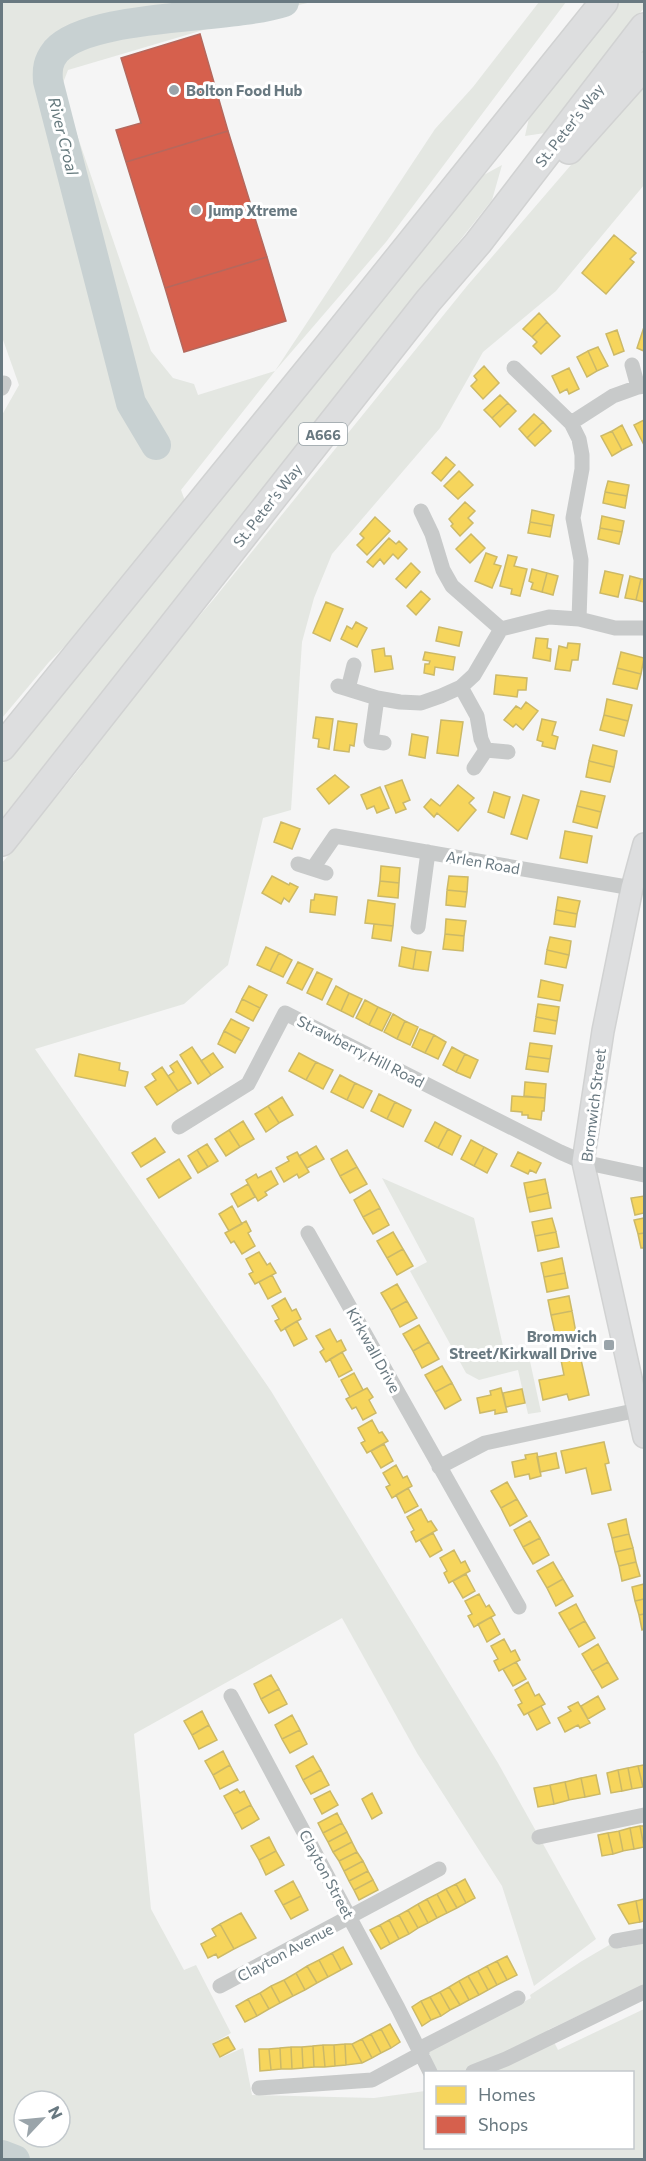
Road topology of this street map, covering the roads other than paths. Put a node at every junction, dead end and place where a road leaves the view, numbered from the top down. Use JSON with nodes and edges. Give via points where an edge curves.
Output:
{"nodes":[{"id":1,"x":580,"y":2,"type":"edge"},
{"id":2,"x":603,"y":2,"type":"edge"},
{"id":3,"x":645,"y":27,"type":"edge"},
{"id":4,"x":645,"y":66,"type":"edge"},
{"id":5,"x":509,"y":119,"type":"junction"},
{"id":6,"x":478,"y":243,"type":"junction"},
{"id":7,"x":632,"y":365,"type":"dead end"},
{"id":8,"x":514,"y":368,"type":"dead end"},
{"id":9,"x":641,"y":386,"type":"edge"},
{"id":10,"x":571,"y":423,"type":"junction"},
{"id":11,"x":420,"y":512,"type":"dead end"},
{"id":12,"x":579,"y":619,"type":"junction"},
{"id":13,"x":645,"y":628,"type":"edge"},
{"id":14,"x":501,"y":629,"type":"junction"},
{"id":15,"x":354,"y":665,"type":"dead end"},
{"id":16,"x":461,"y":687,"type":"junction"},
{"id":17,"x":377,"y":698,"type":"junction"},
{"id":18,"x":384,"y":743,"type":"dead end"},
{"id":19,"x":2,"y":747,"type":"edge"},
{"id":20,"x":486,"y":750,"type":"junction"},
{"id":21,"x":508,"y":753,"type":"dead end"},
{"id":22,"x":474,"y":768,"type":"dead end"},
{"id":23,"x":2,"y":842,"type":"edge"},
{"id":24,"x":644,"y":850,"type":"edge"},
{"id":25,"x":428,"y":852,"type":"junction"},
{"id":26,"x":313,"y":868,"type":"dead end"},
{"id":27,"x":632,"y":888,"type":"junction"},
{"id":28,"x":418,"y":927,"type":"dead end"},
{"id":29,"x":179,"y":1127,"type":"dead end"},
{"id":30,"x":583,"y":1162,"type":"junction"},
{"id":31,"x":645,"y":1175,"type":"edge"},
{"id":32,"x":308,"y":1233,"type":"dead end"},
{"id":33,"x":638,"y":1410,"type":"junction"},
{"id":34,"x":644,"y":1438,"type":"edge"},
{"id":35,"x":440,"y":1467,"type":"junction"},
{"id":36,"x":519,"y":1607,"type":"dead end"},
{"id":37,"x":231,"y":1696,"type":"dead end"},
{"id":38,"x":645,"y":1815,"type":"edge"},
{"id":39,"x":539,"y":1837,"type":"dead end"},
{"id":40,"x":439,"y":1869,"type":"dead end"},
{"id":41,"x":350,"y":1918,"type":"junction"},
{"id":42,"x":645,"y":1936,"type":"edge"},
{"id":43,"x":616,"y":1941,"type":"dead end"},
{"id":44,"x":220,"y":1986,"type":"dead end"},
{"id":45,"x":645,"y":1992,"type":"edge"},
{"id":46,"x":518,"y":1998,"type":"dead end"},
{"id":47,"x":421,"y":2051,"type":"junction"},
{"id":48,"x":429,"y":2071,"type":"edge"},
{"id":49,"x":478,"y":2071,"type":"edge"},
{"id":50,"x":259,"y":2088,"type":"dead end"}],
"edges":[{"from":1,"to":5,"type":"highway","via":[[527,80]]},
{"from":2,"to":5,"type":"highway"},
{"from":3,"to":6,"type":"highway","name":"St. Peter's Way","number":"A666"},
{"from":4,"to":6,"type":"highway","number":"A666"},
{"from":5,"to":19,"type":"highway"},
{"from":6,"to":23,"type":"highway","name":"St. Peter's Way","number":"A666","via":[[428,301]]},
{"from":7,"to":9,"type":"street"},
{"from":8,"to":10,"type":"street"},
{"from":9,"to":10,"type":"street","via":[[613,396]]},
{"from":10,"to":12,"type":"street","via":[[582,455],[573,518],[581,560]]},
{"from":11,"to":14,"type":"street","via":[[452,586]]},
{"from":12,"to":13,"type":"street","via":[[615,628]]},
{"from":12,"to":14,"type":"street","via":[[549,617]]},
{"from":14,"to":16,"type":"street","via":[[474,675]]},
{"from":15,"to":17,"type":"street","via":[[343,687]]},
{"from":16,"to":17,"type":"street","via":[[421,703]]},
{"from":16,"to":20,"type":"street","via":[[477,716]]},
{"from":17,"to":18,"type":"street","via":[[371,741]]},
{"from":20,"to":21,"type":"street"},
{"from":20,"to":22,"type":"street"},
{"from":24,"to":27,"type":"street","name":"Bromwich Street"},
{"from":25,"to":26,"type":"street","name":"Arlen Road","via":[[335,836]]},
{"from":25,"to":27,"type":"street","name":"Arlen Road"},
{"from":25,"to":28,"type":"street"},
{"from":27,"to":30,"type":"street","name":"Bromwich Street","via":[[603,1031]]},
{"from":29,"to":30,"type":"street","name":"Strawberry Hill Road","via":[[249,1084],[285,1013]]},
{"from":30,"to":31,"type":"street"},
{"from":30,"to":33,"type":"street","name":"Bromwich Street"},
{"from":32,"to":35,"type":"street","name":"Kirkwall Drive"},
{"from":33,"to":34,"type":"street","name":"Bromwich Street"},
{"from":33,"to":35,"type":"street","via":[[485,1443]]},
{"from":35,"to":36,"type":"street","name":"Kirkwall Drive"},
{"from":37,"to":41,"type":"street","name":"Clayton Street"},
{"from":38,"to":39,"type":"street"},
{"from":40,"to":41,"type":"street","name":"Clayton Avenue"},
{"from":41,"to":44,"type":"street","name":"Clayton Avenue"},
{"from":41,"to":47,"type":"street","name":"Clayton Street"},
{"from":42,"to":43,"type":"street"},
{"from":45,"to":49,"type":"street"},
{"from":46,"to":47,"type":"street"},
{"from":47,"to":48,"type":"street","name":"Clayton Street"},
{"from":47,"to":50,"type":"street","via":[[372,2080]]}]}
